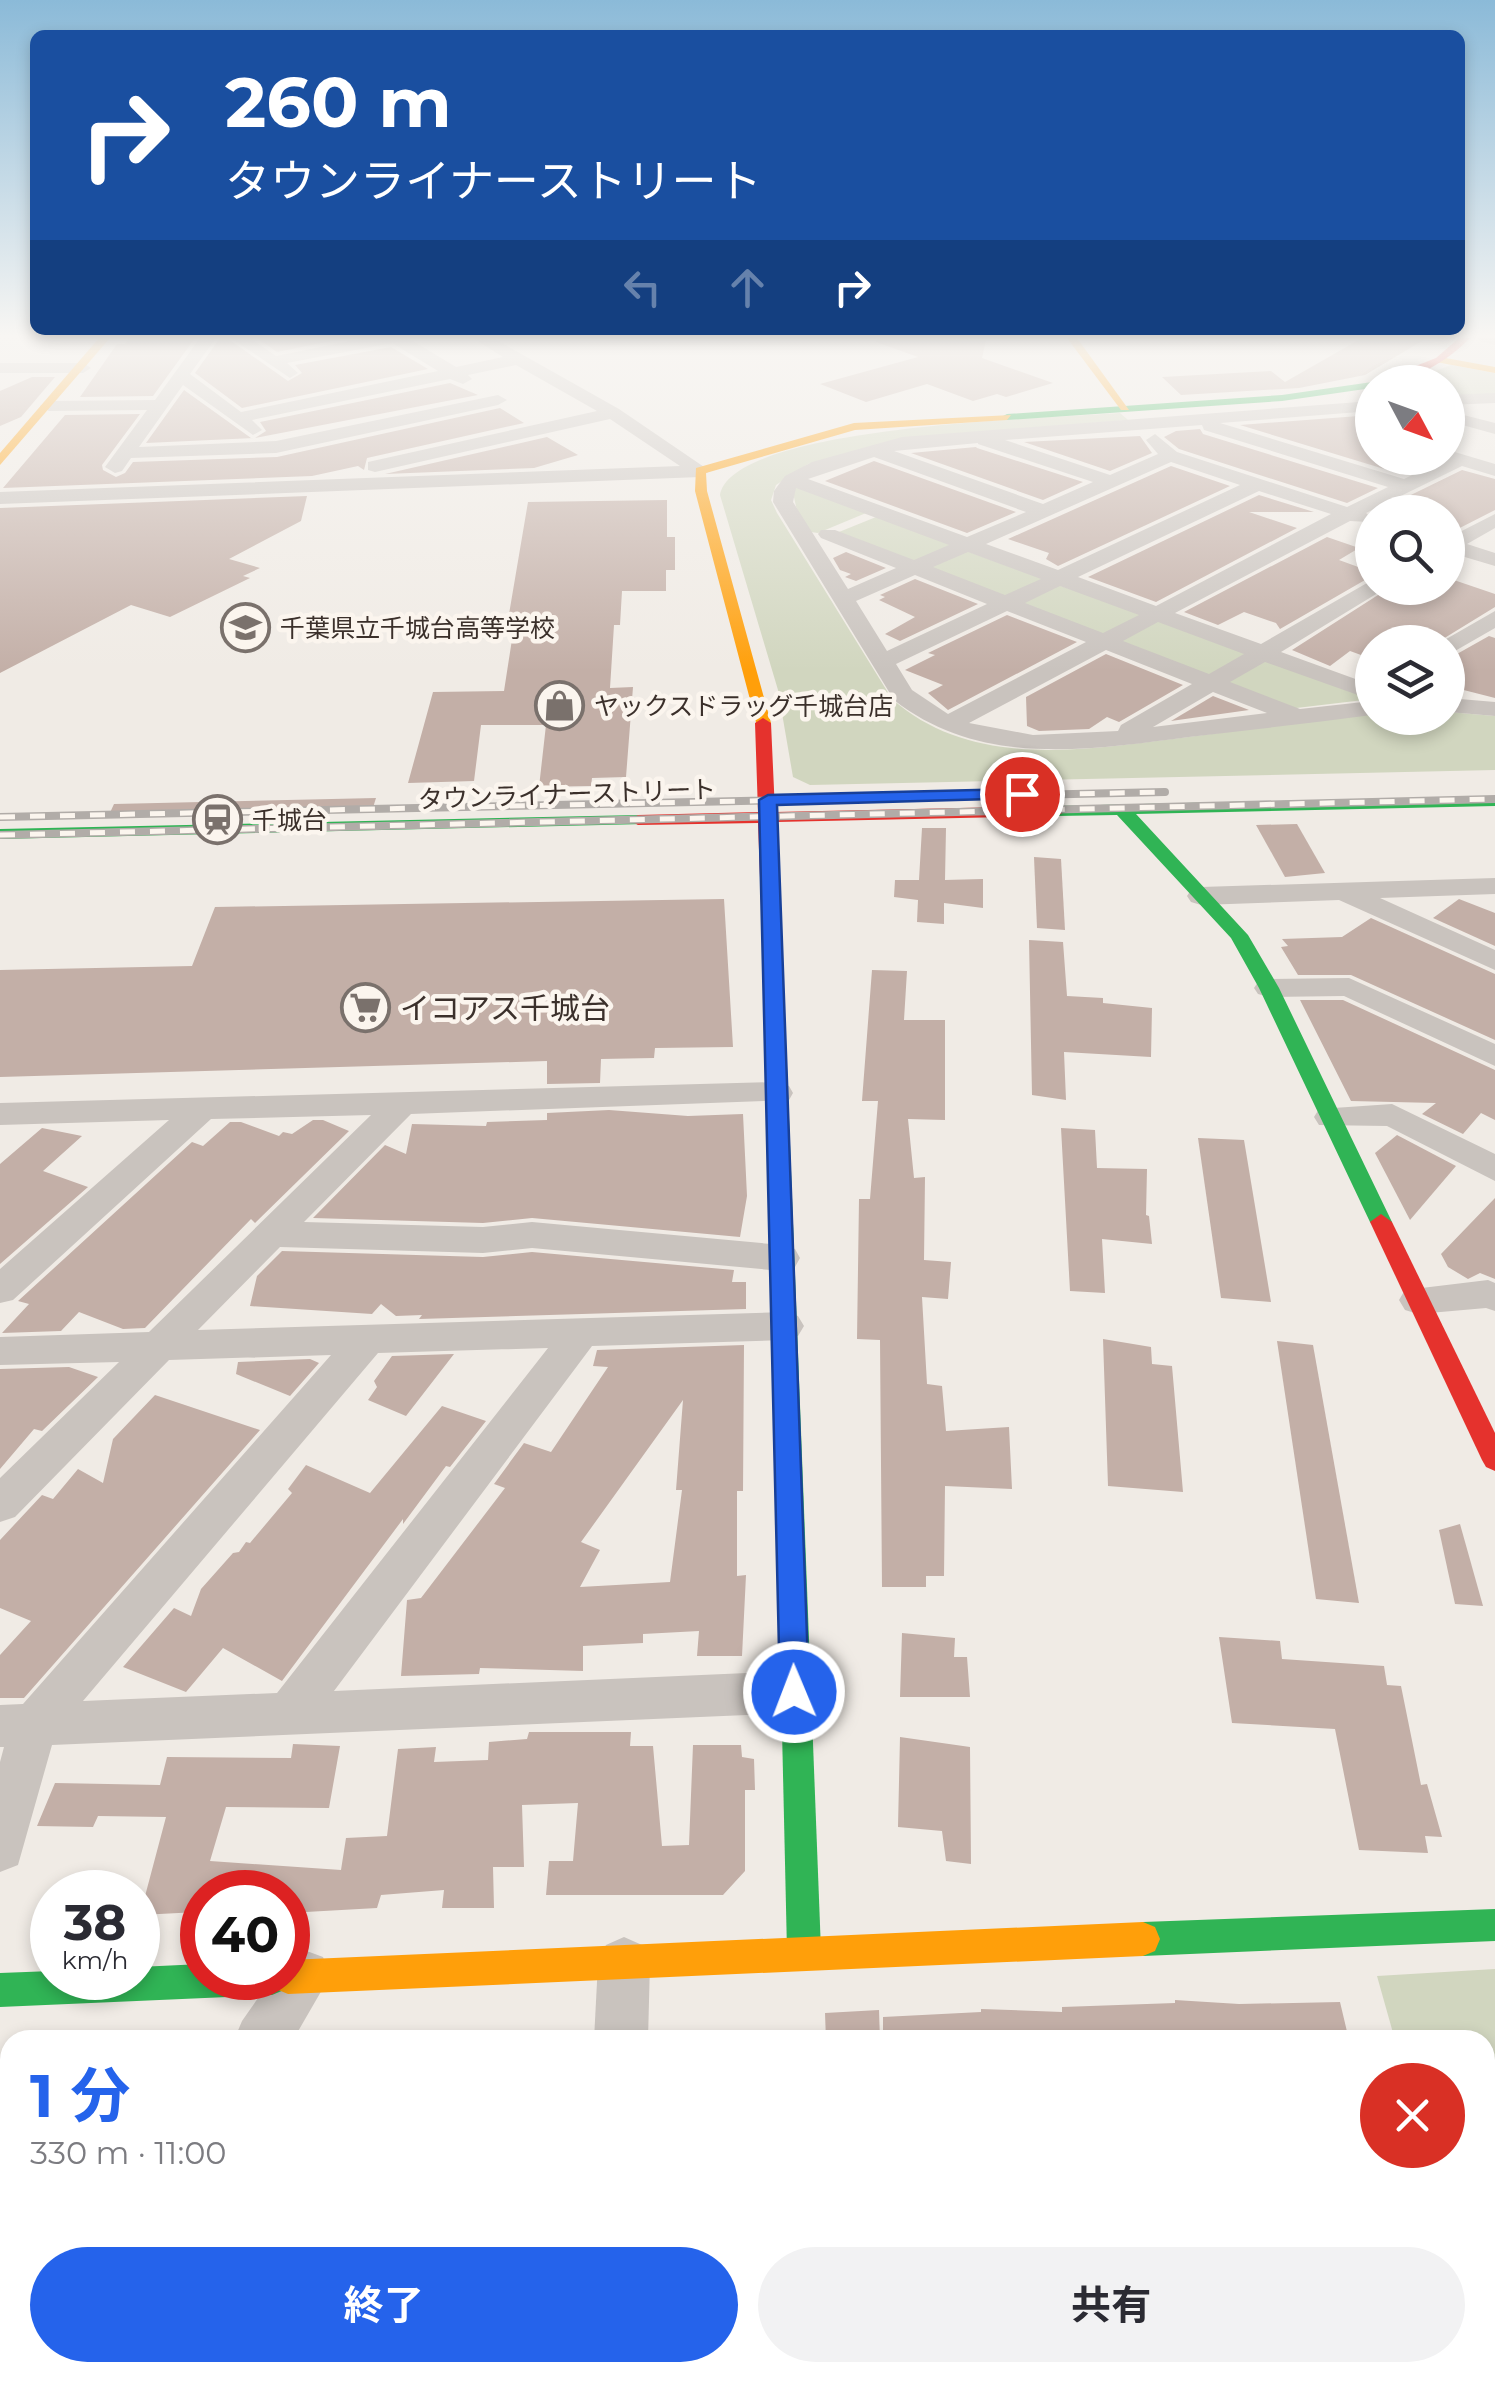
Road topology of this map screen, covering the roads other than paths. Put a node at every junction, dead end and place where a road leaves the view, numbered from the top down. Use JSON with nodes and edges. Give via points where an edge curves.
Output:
{"nodes":[{"id":1,"x":128,"y":449,"type":"edge"},
{"id":2,"x":279,"y":449,"type":"edge"},
{"id":3,"x":355,"y":449,"type":"edge"},
{"id":4,"x":443,"y":449,"type":"edge"},
{"id":5,"x":463,"y":449,"type":"edge"},
{"id":6,"x":579,"y":449,"type":"edge"},
{"id":7,"x":667,"y":449,"type":"edge"},
{"id":8,"x":777,"y":449,"type":"edge"},
{"id":9,"x":878,"y":449,"type":"edge"},
{"id":10,"x":1010,"y":449,"type":"edge"},
{"id":11,"x":1164,"y":449,"type":"edge"},
{"id":12,"x":1286,"y":449,"type":"edge"},
{"id":13,"x":872,"y":450,"type":"junction"},
{"id":14,"x":125,"y":453,"type":"junction"},
{"id":15,"x":1170,"y":456,"type":"junction"},
{"id":16,"x":1465,"y":461,"type":"edge"},
{"id":17,"x":303,"y":467,"type":"junction"},
{"id":18,"x":1495,"y":470,"type":"edge"},
{"id":19,"x":700,"y":471,"type":"junction"},
{"id":20,"x":619,"y":473,"type":"junction"},
{"id":21,"x":1425,"y":475,"type":"edge"},
{"id":22,"x":507,"y":478,"type":"junction"},
{"id":23,"x":792,"y":480,"type":"junction"},
{"id":24,"x":1111,"y":482,"type":"junction"},
{"id":25,"x":1258,"y":484,"type":"junction"},
{"id":26,"x":1406,"y":486,"type":"junction"},
{"id":27,"x":94,"y":494,"type":"junction"},
{"id":28,"x":0,"y":498,"type":"edge"},
{"id":29,"x":1043,"y":511,"type":"junction"},
{"id":30,"x":880,"y":512,"type":"junction"},
{"id":31,"x":1348,"y":513,"type":"junction"},
{"id":32,"x":1355,"y":515,"type":"edge"},
{"id":33,"x":1495,"y":520,"type":"edge"},
{"id":34,"x":1465,"y":536,"type":"edge"},
{"id":35,"x":818,"y":538,"type":"junction"},
{"id":36,"x":966,"y":544,"type":"junction"},
{"id":37,"x":1465,"y":550,"type":"edge"},
{"id":38,"x":1495,"y":560,"type":"edge"},
{"id":39,"x":914,"y":567,"type":"junction"},
{"id":40,"x":1059,"y":578,"type":"junction"},
{"id":41,"x":843,"y":599,"type":"junction"},
{"id":42,"x":1355,"y":599,"type":"edge"},
{"id":43,"x":1006,"y":603,"type":"junction"},
{"id":44,"x":1157,"y":614,"type":"junction"},
{"id":45,"x":1495,"y":618,"type":"edge"},
{"id":46,"x":1465,"y":637,"type":"edge"},
{"id":47,"x":1105,"y":642,"type":"junction"},
{"id":48,"x":1263,"y":652,"type":"junction"},
{"id":49,"x":884,"y":661,"type":"junction"},
{"id":50,"x":1211,"y":683,"type":"junction"},
{"id":51,"x":1355,"y":687,"type":"edge"},
{"id":52,"x":1465,"y":706,"type":"edge"},
{"id":53,"x":1495,"y":709,"type":"edge"},
{"id":54,"x":1355,"y":710,"type":"edge"},
{"id":55,"x":1298,"y":717,"type":"junction"},
{"id":56,"x":948,"y":724,"type":"junction"},
{"id":57,"x":1114,"y":739,"type":"junction"},
{"id":58,"x":1495,"y":783,"type":"edge"},
{"id":59,"x":1495,"y":801,"type":"edge"},
{"id":60,"x":768,"y":809,"type":"junction"},
{"id":61,"x":1122,"y":810,"type":"junction"},
{"id":62,"x":0,"y":817,"type":"edge"},
{"id":63,"x":0,"y":834,"type":"edge"},
{"id":64,"x":1495,"y":886,"type":"edge"},
{"id":65,"x":1341,"y":891,"type":"junction"},
{"id":66,"x":1201,"y":896,"type":"junction"},
{"id":67,"x":1495,"y":960,"type":"edge"},
{"id":68,"x":1269,"y":988,"type":"junction"},
{"id":69,"x":1495,"y":1056,"type":"edge"},
{"id":70,"x":777,"y":1093,"type":"junction"},
{"id":71,"x":404,"y":1101,"type":"junction"},
{"id":72,"x":203,"y":1108,"type":"junction"},
{"id":73,"x":1331,"y":1117,"type":"junction"},
{"id":74,"x":5,"y":1118,"type":"edge"},
{"id":75,"x":1495,"y":1169,"type":"edge"},
{"id":76,"x":270,"y":1234,"type":"junction"},
{"id":77,"x":782,"y":1258,"type":"junction"},
{"id":78,"x":0,"y":1290,"type":"edge"},
{"id":79,"x":1495,"y":1298,"type":"edge"},
{"id":80,"x":1418,"y":1300,"type":"junction"},
{"id":81,"x":785,"y":1326,"type":"junction"},
{"id":82,"x":579,"y":1335,"type":"junction"},
{"id":83,"x":367,"y":1340,"type":"junction"},
{"id":84,"x":156,"y":1346,"type":"junction"},
{"id":85,"x":0,"y":1351,"type":"edge"},
{"id":86,"x":1495,"y":1460,"type":"edge"},
{"id":87,"x":0,"y":1505,"type":"edge"},
{"id":88,"x":794,"y":1692,"type":"junction"},
{"id":89,"x":289,"y":1714,"type":"junction"},
{"id":90,"x":17,"y":1725,"type":"edge"},
{"id":91,"x":0,"y":1848,"type":"edge"},
{"id":92,"x":1495,"y":1924,"type":"edge"},
{"id":93,"x":804,"y":1951,"type":"junction"},
{"id":94,"x":624,"y":1964,"type":"junction"},
{"id":95,"x":310,"y":1976,"type":"edge"},
{"id":96,"x":180,"y":1982,"type":"edge"},
{"id":97,"x":0,"y":1990,"type":"edge"},
{"id":98,"x":278,"y":2000,"type":"edge"},
{"id":99,"x":265,"y":2030,"type":"edge"},
{"id":100,"x":621,"y":2030,"type":"edge"}],
"edges":[{"from":1,"to":14,"type":"street"},
{"from":2,"to":17,"type":"street"},
{"from":3,"to":17,"type":"street"},
{"from":4,"to":17,"type":"street"},
{"from":5,"to":22,"type":"street"},
{"from":6,"to":20,"type":"street"},
{"from":7,"to":19,"type":"street"},
{"from":8,"to":19,"type":"street"},
{"from":9,"to":13,"type":"street"},
{"from":10,"to":24,"type":"street"},
{"from":11,"to":15,"type":"street"},
{"from":12,"to":26,"type":"street"},
{"from":13,"to":23,"type":"street"},
{"from":13,"to":29,"type":"street"},
{"from":14,"to":17,"type":"street"},
{"from":14,"to":27,"type":"street"},
{"from":15,"to":24,"type":"street"},
{"from":15,"to":25,"type":"street"},
{"from":16,"to":18,"type":"street"},
{"from":17,"to":22,"type":"street"},
{"from":17,"to":27,"type":"street"},
{"from":19,"to":20,"type":"street"},
{"from":19,"to":60,"type":"street","via":[[764,724]]},
{"from":20,"to":22,"type":"street"},
{"from":21,"to":26,"type":"street"},
{"from":23,"to":30,"type":"street"},
{"from":23,"to":35,"type":"street","via":[[783,502]]},
{"from":24,"to":29,"type":"street"},
{"from":25,"to":31,"type":"street"},
{"from":25,"to":40,"type":"street"},
{"from":26,"to":31,"type":"street"},
{"from":27,"to":28,"type":"street"},
{"from":29,"to":36,"type":"street"},
{"from":30,"to":35,"type":"street"},
{"from":30,"to":36,"type":"street"},
{"from":31,"to":32,"type":"street"},
{"from":31,"to":44,"type":"street"},
{"from":33,"to":34,"type":"street"},
{"from":35,"to":39,"type":"street"},
{"from":35,"to":41,"type":"street"},
{"from":36,"to":39,"type":"street"},
{"from":36,"to":40,"type":"street"},
{"from":37,"to":38,"type":"street"},
{"from":39,"to":41,"type":"street"},
{"from":39,"to":43,"type":"street"},
{"from":40,"to":43,"type":"street"},
{"from":40,"to":44,"type":"street"},
{"from":41,"to":49,"type":"street"},
{"from":42,"to":48,"type":"street"},
{"from":43,"to":47,"type":"street"},
{"from":43,"to":49,"type":"street"},
{"from":44,"to":47,"type":"street"},
{"from":44,"to":48,"type":"street"},
{"from":45,"to":46,"type":"street"},
{"from":47,"to":50,"type":"street"},
{"from":47,"to":56,"type":"street"},
{"from":48,"to":50,"type":"street"},
{"from":48,"to":51,"type":"street"},
{"from":49,"to":56,"type":"street","via":[[902,695]]},
{"from":50,"to":55,"type":"street"},
{"from":50,"to":57,"type":"street"},
{"from":52,"to":53,"type":"street"},
{"from":54,"to":55,"type":"street"},
{"from":55,"to":57,"type":"street"},
{"from":56,"to":57,"type":"street","via":[[1032,744]]},
{"from":58,"to":60,"type":"street","name":"タウンライナーストリート"},
{"from":59,"to":61,"type":"street","name":"タウンライナーストリート"},
{"from":60,"to":61,"type":"street","name":"タウンライナーストリート"},
{"from":60,"to":62,"type":"street","name":"タウンライナーストリート"},
{"from":60,"to":63,"type":"street","name":"タウンライナーストリート"},
{"from":60,"to":70,"type":"street"},
{"from":61,"to":66,"type":"street"},
{"from":64,"to":65,"type":"street"},
{"from":65,"to":66,"type":"street"},
{"from":65,"to":67,"type":"street"},
{"from":66,"to":68,"type":"street","via":[[1239,935]]},
{"from":68,"to":69,"type":"street","via":[[1349,987]]},
{"from":68,"to":73,"type":"street"},
{"from":70,"to":71,"type":"street"},
{"from":70,"to":77,"type":"street"},
{"from":71,"to":72,"type":"street"},
{"from":71,"to":76,"type":"street"},
{"from":72,"to":74,"type":"street"},
{"from":72,"to":78,"type":"street"},
{"from":73,"to":75,"type":"street","via":[[1392,1115]]},
{"from":73,"to":80,"type":"street"},
{"from":76,"to":77,"type":"street","via":[[534,1236]]},
{"from":76,"to":84,"type":"street"},
{"from":77,"to":81,"type":"street"},
{"from":79,"to":80,"type":"street"},
{"from":80,"to":86,"type":"street"},
{"from":81,"to":82,"type":"street"},
{"from":81,"to":88,"type":"street"},
{"from":82,"to":83,"type":"street"},
{"from":82,"to":89,"type":"street"},
{"from":83,"to":84,"type":"street"},
{"from":83,"to":90,"type":"street"},
{"from":84,"to":85,"type":"street"},
{"from":84,"to":87,"type":"street"},
{"from":88,"to":89,"type":"street"},
{"from":88,"to":93,"type":"street"},
{"from":89,"to":90,"type":"street"},
{"from":90,"to":91,"type":"street"},
{"from":92,"to":93,"type":"street"},
{"from":93,"to":94,"type":"street"},
{"from":94,"to":95,"type":"street"},
{"from":94,"to":100,"type":"street"},
{"from":96,"to":97,"type":"street"},
{"from":98,"to":99,"type":"street"}]}
